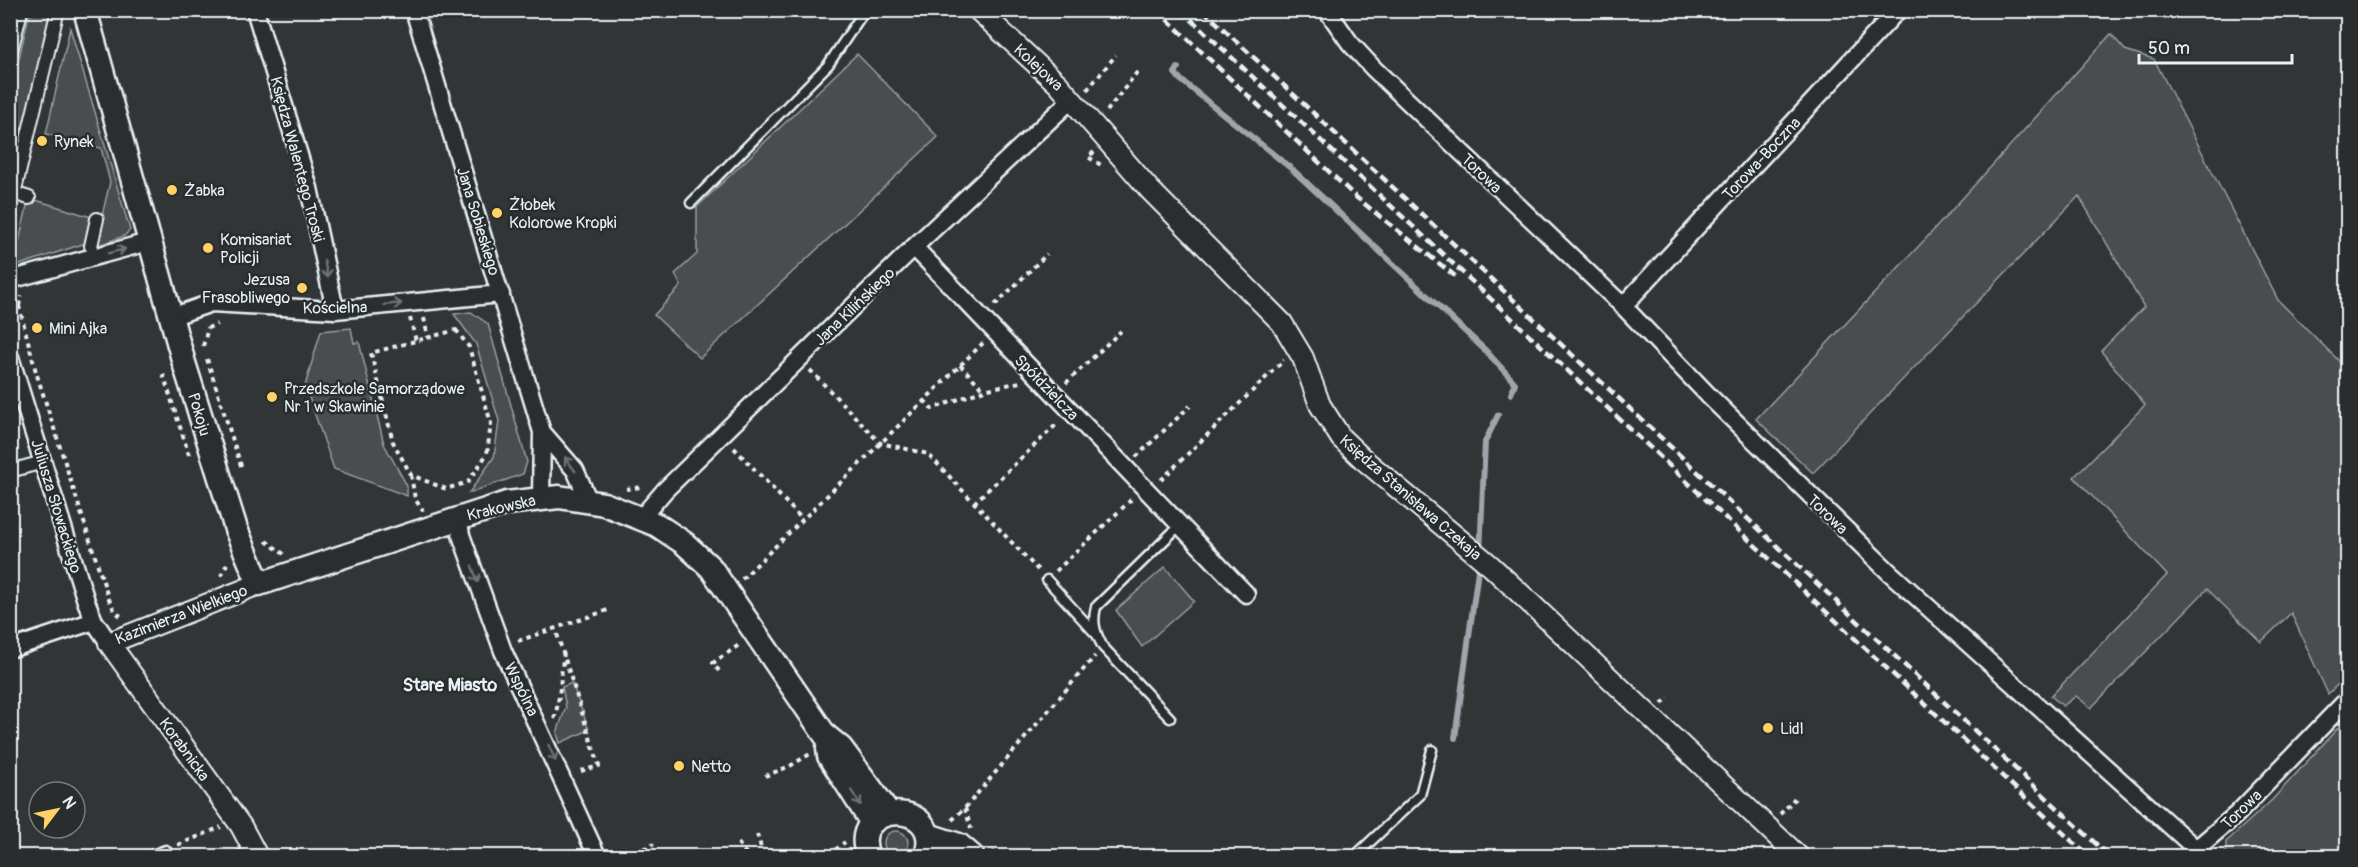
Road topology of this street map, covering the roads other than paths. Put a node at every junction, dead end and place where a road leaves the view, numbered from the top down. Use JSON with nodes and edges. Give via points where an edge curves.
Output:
{"nodes":[{"id":1,"x":21,"y":10,"type":"edge"},
{"id":2,"x":85,"y":10,"type":"edge"},
{"id":3,"x":255,"y":10,"type":"edge"},
{"id":4,"x":414,"y":10,"type":"edge"},
{"id":5,"x":865,"y":10,"type":"edge"},
{"id":6,"x":978,"y":10,"type":"edge"},
{"id":7,"x":1327,"y":10,"type":"edge"},
{"id":8,"x":1898,"y":10,"type":"edge"},
{"id":9,"x":56,"y":18,"type":"dead end"},
{"id":10,"x":10,"y":55,"type":"edge"},
{"id":11,"x":1080,"y":94,"type":"junction"},
{"id":12,"x":12,"y":193,"type":"edge"},
{"id":13,"x":29,"y":198,"type":"dead end"},
{"id":14,"x":692,"y":203,"type":"dead end"},
{"id":15,"x":97,"y":219,"type":"dead end"},
{"id":16,"x":148,"y":242,"type":"junction"},
{"id":17,"x":91,"y":246,"type":"dead end"},
{"id":18,"x":914,"y":247,"type":"junction"},
{"id":19,"x":10,"y":280,"type":"edge"},
{"id":20,"x":501,"y":294,"type":"junction"},
{"id":21,"x":1623,"y":306,"type":"junction"},
{"id":22,"x":335,"y":310,"type":"junction"},
{"id":23,"x":171,"y":317,"type":"junction"},
{"id":24,"x":10,"y":357,"type":"edge"},
{"id":25,"x":542,"y":432,"type":"junction"},
{"id":26,"x":43,"y":462,"type":"junction"},
{"id":27,"x":10,"y":471,"type":"edge"},
{"id":28,"x":541,"y":498,"type":"junction"},
{"id":29,"x":589,"y":501,"type":"junction"},
{"id":30,"x":458,"y":518,"type":"junction"},
{"id":31,"x":641,"y":518,"type":"junction"},
{"id":32,"x":1180,"y":525,"type":"junction"},
{"id":33,"x":1047,"y":580,"type":"road end"},
{"id":34,"x":259,"y":584,"type":"junction"},
{"id":35,"x":1246,"y":594,"type":"dead end"},
{"id":36,"x":94,"y":621,"type":"junction"},
{"id":37,"x":1096,"y":634,"type":"junction"},
{"id":38,"x":109,"y":643,"type":"junction"},
{"id":39,"x":10,"y":649,"type":"edge"},
{"id":40,"x":2348,"y":699,"type":"edge"},
{"id":41,"x":1170,"y":718,"type":"dead end"},
{"id":42,"x":1432,"y":750,"type":"dead end"},
{"id":43,"x":881,"y":818,"type":"junction"},
{"id":44,"x":933,"y":839,"type":"edge"},
{"id":45,"x":973,"y":846,"type":"edge"},
{"id":46,"x":166,"y":850,"type":"road end"},
{"id":47,"x":2200,"y":853,"type":"edge"},
{"id":48,"x":250,"y":855,"type":"edge"},
{"id":49,"x":862,"y":855,"type":"edge"},
{"id":50,"x":149,"y":856,"type":"edge"},
{"id":51,"x":597,"y":856,"type":"edge"},
{"id":52,"x":1355,"y":856,"type":"edge"},
{"id":53,"x":1798,"y":856,"type":"edge"}],
"edges":[{"from":1,"to":10,"type":"street"},
{"from":2,"to":16,"type":"main road"},
{"from":3,"to":22,"type":"street","name":"Księdza Walentego Troski","one_way":true,"via":[[309,189]]},
{"from":4,"to":20,"type":"street","name":"Jana Sobieskiego"},
{"from":5,"to":14,"type":"lane","via":[[828,65]]},
{"from":6,"to":11,"type":"street","name":"Kolejowa"},
{"from":7,"to":21,"type":"street","name":"Torowa","via":[[1374,69]]},
{"from":8,"to":21,"type":"street","name":"Torowa-Boczna"},
{"from":9,"to":12,"type":"street"},
{"from":11,"to":18,"type":"street","name":"Jana Kilińskiego"},
{"from":11,"to":53,"type":"street","name":"Księdza Stanisława Czekaja","via":[[1132,171],[1282,323],[1303,358],[1320,405],[1341,438],[1491,566]]},
{"from":12,"to":13,"type":"street"},
{"from":15,"to":17,"type":"street"},
{"from":19,"to":16,"type":"street","one_way":true},
{"from":16,"to":23,"type":"main road","name":"Pokoju"},
{"from":18,"to":31,"type":"street","name":"Jana Kilińskiego"},
{"from":18,"to":32,"type":"street","name":"Spółdzielcza"},
{"from":22,"to":20,"type":"street","name":"Kościelna","one_way":true},
{"from":20,"to":25,"type":"street","name":"Jana Sobieskiego"},
{"from":21,"to":47,"type":"street","name":"Torowa","via":[[1889,572]]},
{"from":22,"to":23,"type":"street","name":"Kościelna","via":[[211,303]]},
{"from":23,"to":34,"type":"main road","name":"Pokoju","via":[[236,529]]},
{"from":24,"to":26,"type":"street","name":"Juliusza Słowackiego"},
{"from":25,"to":28,"type":"street","name":"Jana Sobieskiego"},
{"from":29,"to":25,"type":"street","name":"Jana Sobieskiego","one_way":true,"via":[[575,470]]},
{"from":26,"to":27,"type":"street"},
{"from":26,"to":36,"type":"street","name":"Juliusza Słowackiego"},
{"from":28,"to":29,"type":"main road","name":"Krakowska"},
{"from":28,"to":30,"type":"main road","name":"Krakowska","via":[[507,503]]},
{"from":29,"to":31,"type":"main road","name":"Krakowska"},
{"from":30,"to":34,"type":"main road","name":"Krakowska"},
{"from":30,"to":51,"type":"street","name":"Wspólna","one_way":true,"via":[[503,651]]},
{"from":31,"to":43,"type":"main road","name":"Krakowska","via":[[684,543],[721,580],[825,735],[841,748]]},
{"from":32,"to":35,"type":"street","name":"Spółdzielcza"},
{"from":32,"to":37,"type":"lane","via":[[1096,607]]},
{"from":33,"to":37,"type":"lane"},
{"from":34,"to":38,"type":"street","name":"Kazimierza Wielkiego"},
{"from":36,"to":38,"type":"street","name":"Kazimierza Wielkiego"},
{"from":36,"to":39,"type":"street","name":"Kazimierza Wielkiego"},
{"from":37,"to":41,"type":"lane","via":[[1102,647]]},
{"from":38,"to":48,"type":"street","name":"Korabnicka","via":[[241,826]]},
{"from":40,"to":47,"type":"street","name":"Torowa"},
{"from":42,"to":52,"type":"lane","via":[[1420,795]]},
{"from":43,"to":44,"type":"main road","via":[[909,814]]},
{"from":43,"to":49,"type":"main road","via":[[867,831]]},
{"from":44,"to":45,"type":"main road"},
{"from":46,"to":50,"type":"lane"}]}
